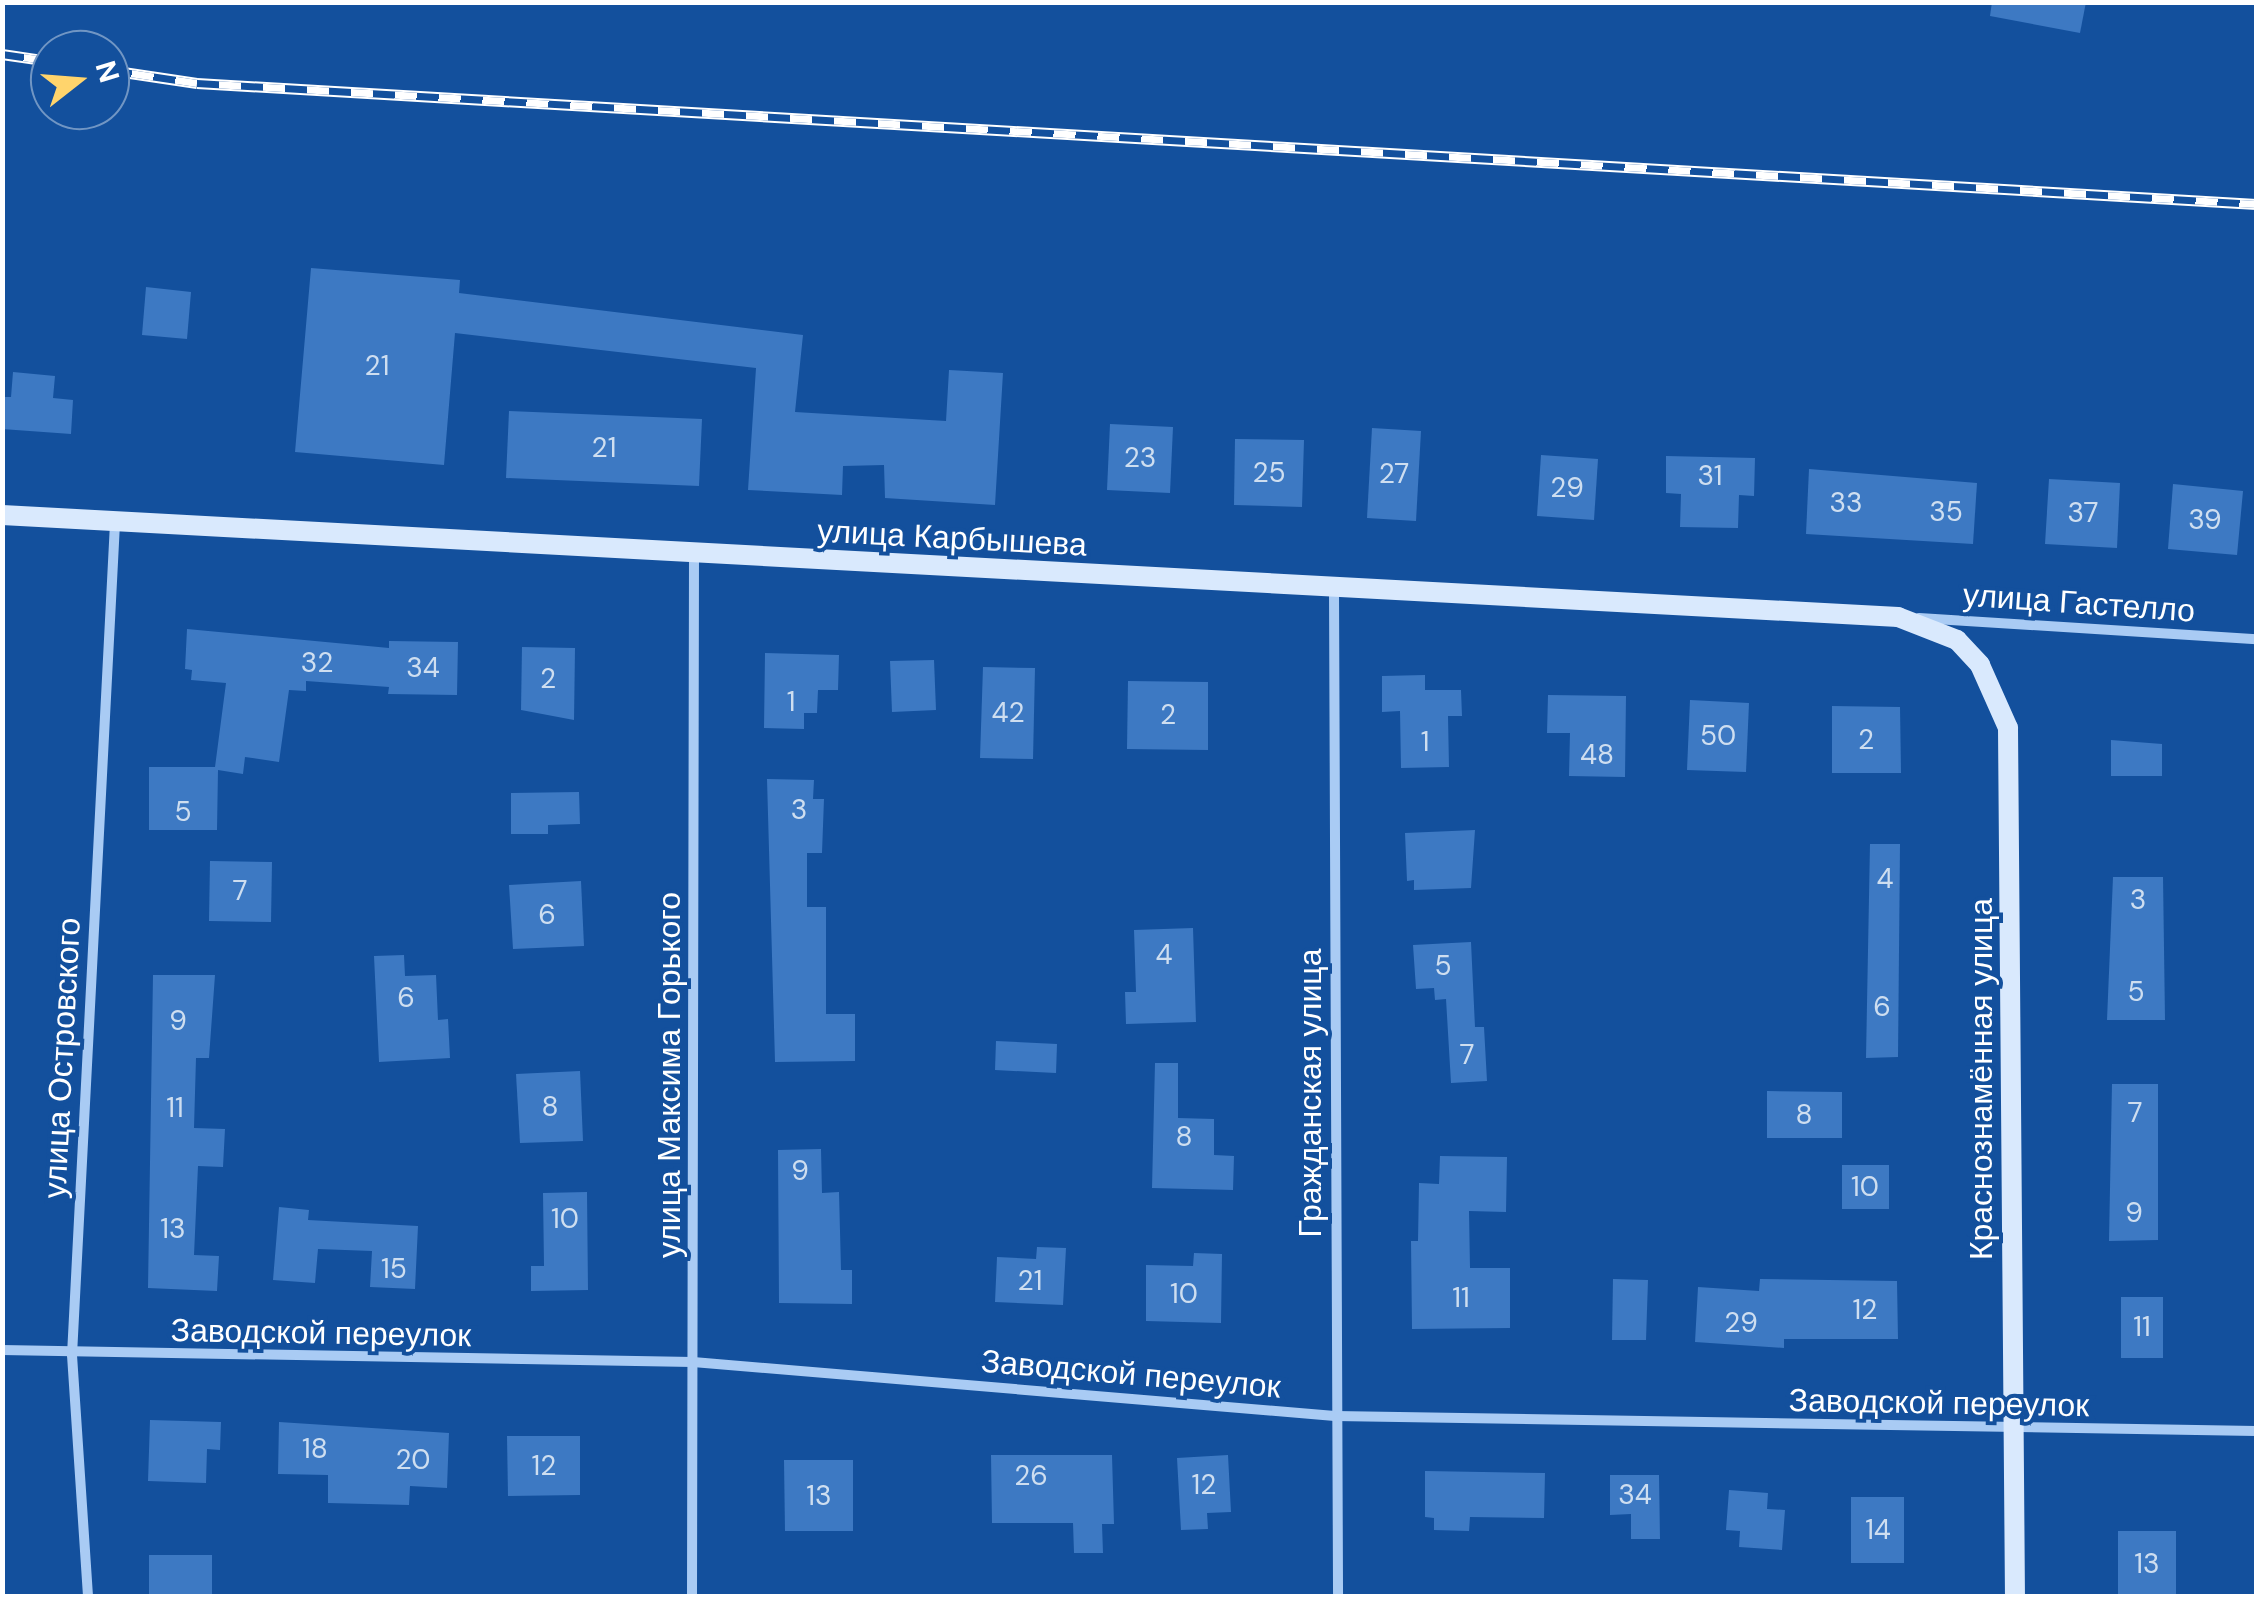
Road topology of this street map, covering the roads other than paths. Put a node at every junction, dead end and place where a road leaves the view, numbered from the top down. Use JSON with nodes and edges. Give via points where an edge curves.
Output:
{"nodes":[{"id":1,"x":2,"y":515,"type":"edge"},
{"id":2,"x":116,"y":522,"type":"junction"},
{"id":3,"x":694,"y":554,"type":"junction"},
{"id":4,"x":1334,"y":589,"type":"junction"},
{"id":5,"x":1898,"y":617,"type":"junction"},
{"id":6,"x":2256,"y":639,"type":"edge"},
{"id":7,"x":2,"y":1350,"type":"edge"},
{"id":8,"x":72,"y":1355,"type":"junction"},
{"id":9,"x":694,"y":1362,"type":"junction"},
{"id":10,"x":1336,"y":1416,"type":"junction"},
{"id":11,"x":2014,"y":1430,"type":"junction"},
{"id":12,"x":2256,"y":1431,"type":"edge"},
{"id":13,"x":88,"y":1596,"type":"edge"},
{"id":14,"x":692,"y":1596,"type":"edge"},
{"id":15,"x":1338,"y":1596,"type":"edge"},
{"id":16,"x":2015,"y":1596,"type":"edge"}],
"edges":[{"from":1,"to":2,"type":"main road","name":"улица Карбышева"},
{"from":2,"to":3,"type":"main road","name":"улица Карбышева"},
{"from":2,"to":8,"type":"street","name":"улица Островского"},
{"from":3,"to":4,"type":"main road","name":"улица Карбышева"},
{"from":3,"to":9,"type":"street","name":"улица Максима Горького"},
{"from":4,"to":5,"type":"main road","name":"улица Карбышева"},
{"from":4,"to":10,"type":"street","name":"Гражданская улица"},
{"from":5,"to":6,"type":"street","name":"улица Гастелло"},
{"from":5,"to":11,"type":"main road","name":"Краснознамённая улица","via":[[1957,640],[1980,665],[2008,728]]},
{"from":7,"to":8,"type":"street","name":"Заводской переулок"},
{"from":8,"to":9,"type":"street","name":"Заводской переулок"},
{"from":8,"to":13,"type":"street","name":"улица Островского"},
{"from":9,"to":10,"type":"street","name":"Заводской переулок"},
{"from":9,"to":14,"type":"street","name":"улица Максима Горького"},
{"from":10,"to":11,"type":"street","name":"Заводской переулок"},
{"from":10,"to":15,"type":"street","name":"Гражданская улица"},
{"from":11,"to":12,"type":"street","name":"Заводской переулок"},
{"from":11,"to":16,"type":"main road","name":"Краснознамённая улица"}]}
